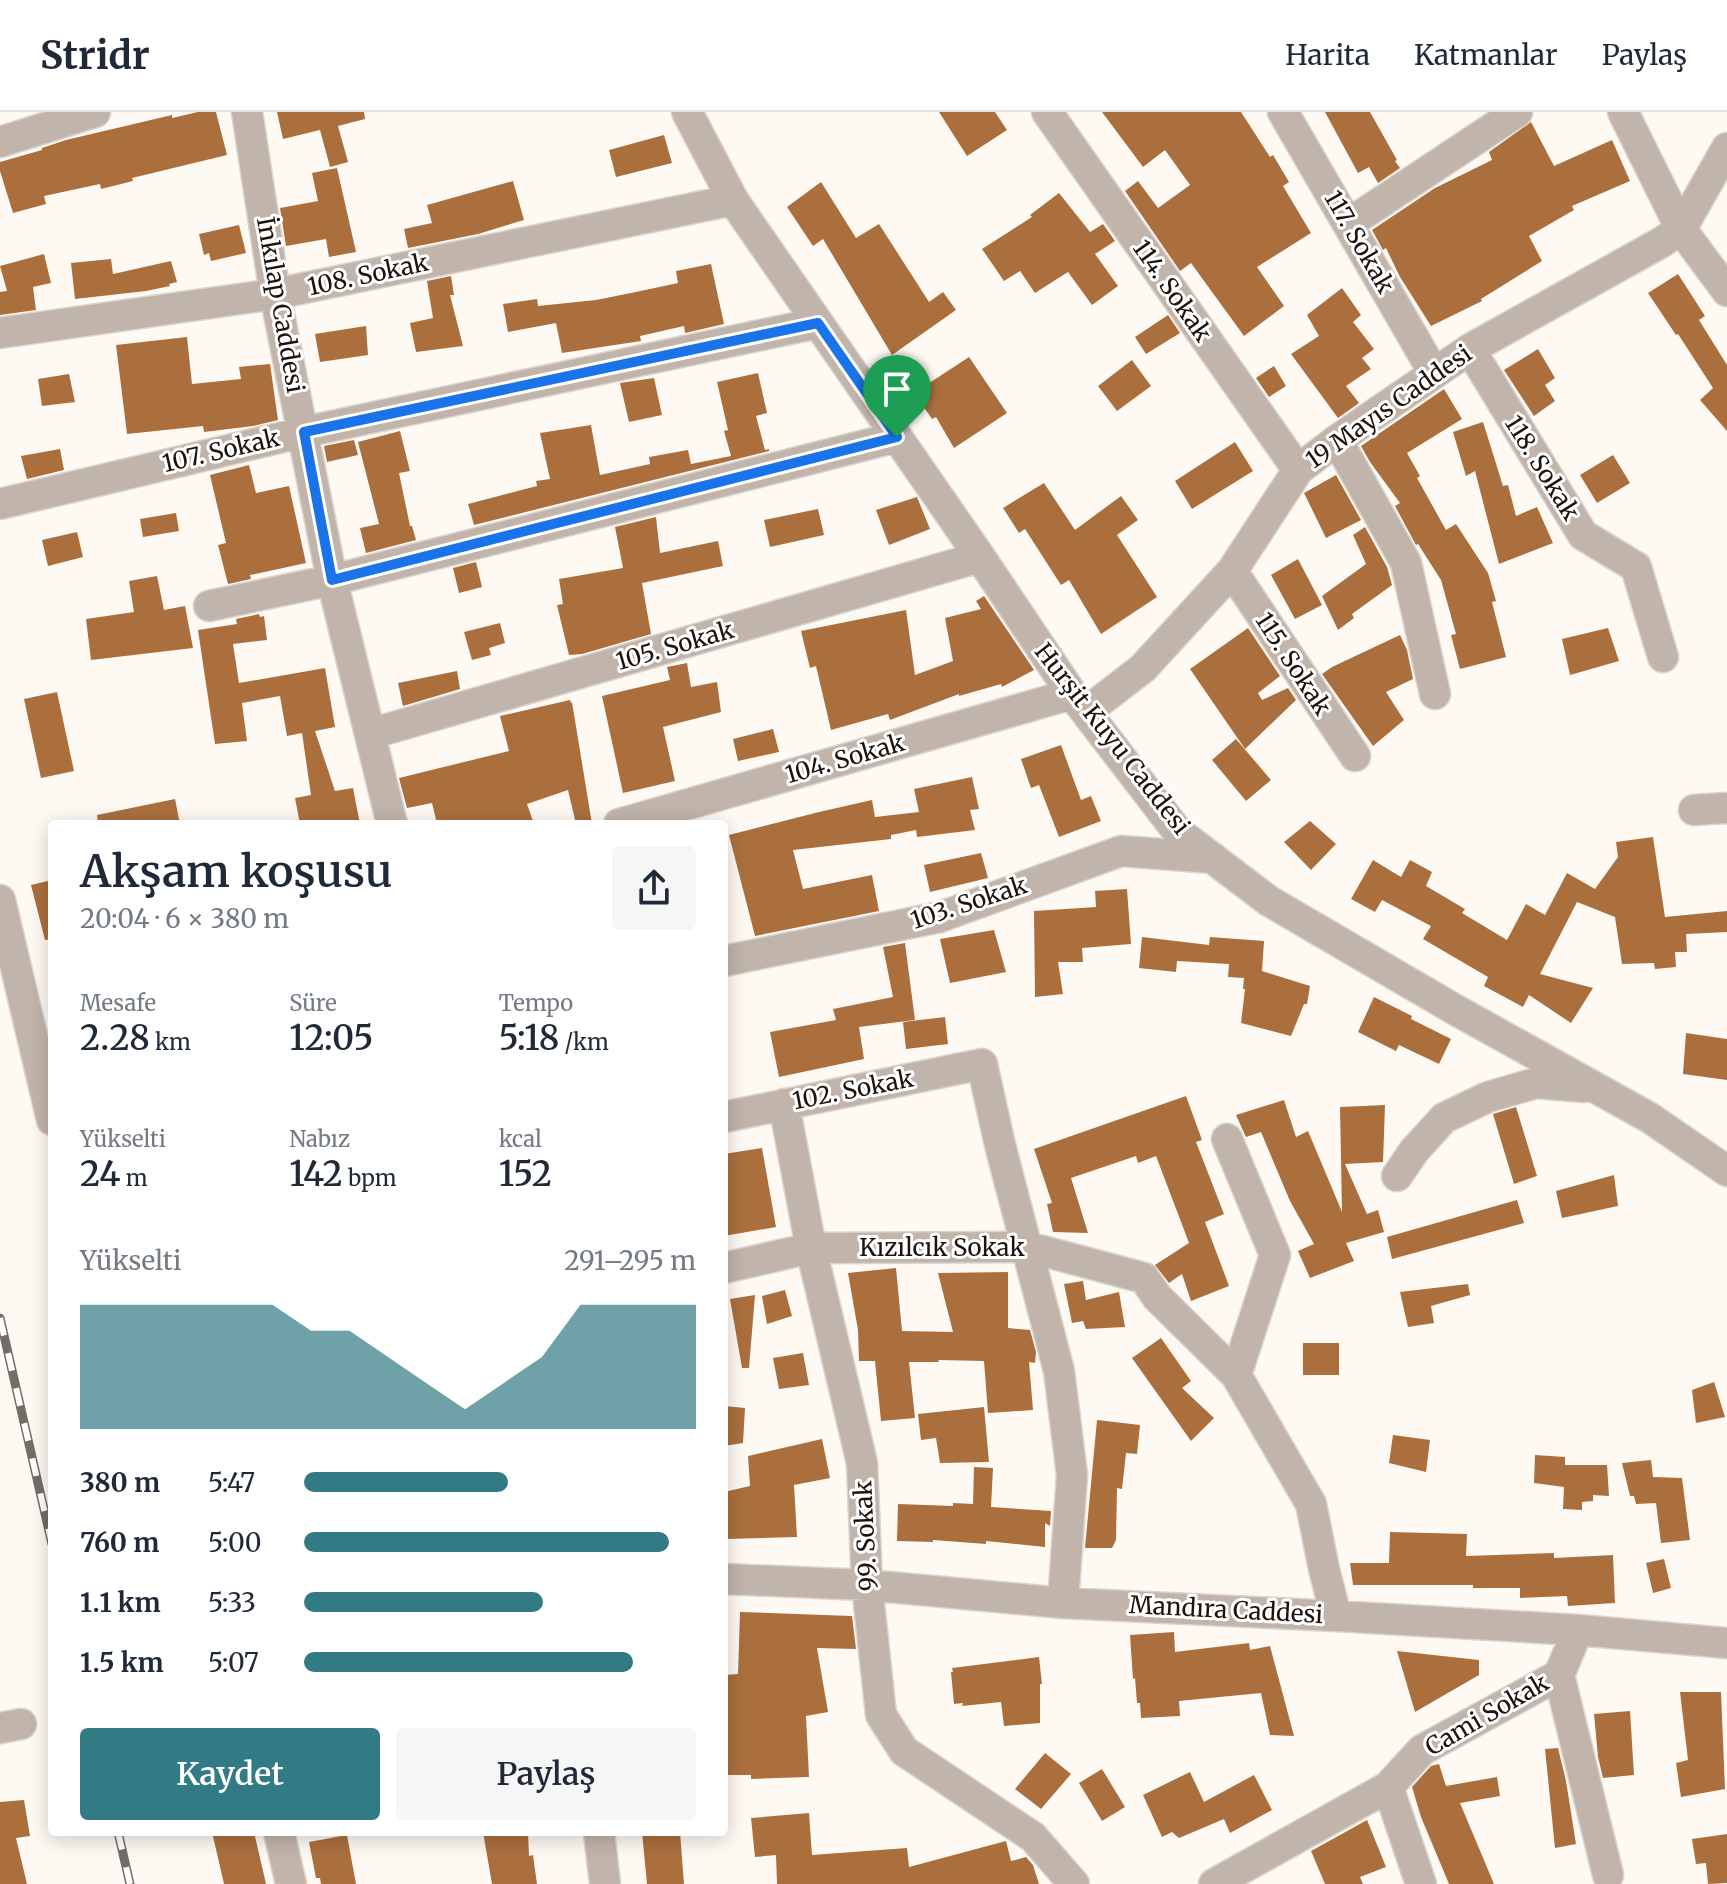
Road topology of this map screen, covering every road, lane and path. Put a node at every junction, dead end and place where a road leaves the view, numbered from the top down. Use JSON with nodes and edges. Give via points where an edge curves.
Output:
{"nodes":[{"id":1,"x":95,"y":112,"type":"edge"},
{"id":2,"x":247,"y":112,"type":"edge"},
{"id":3,"x":687,"y":112,"type":"edge"},
{"id":4,"x":1047,"y":112,"type":"edge"},
{"id":5,"x":1283,"y":112,"type":"edge"},
{"id":6,"x":1517,"y":112,"type":"edge"},
{"id":7,"x":1623,"y":112,"type":"edge"},
{"id":8,"x":1483,"y":121,"type":"edge"},
{"id":9,"x":0,"y":142,"type":"edge"},
{"id":10,"x":1727,"y":148,"type":"edge"},
{"id":11,"x":733,"y":200,"type":"junction"},
{"id":12,"x":1348,"y":224,"type":"junction"},
{"id":13,"x":1681,"y":229,"type":"junction"},
{"id":14,"x":1727,"y":291,"type":"edge"},
{"id":15,"x":275,"y":294,"type":"junction"},
{"id":16,"x":818,"y":323,"type":"junction"},
{"id":17,"x":0,"y":333,"type":"edge"},
{"id":18,"x":1470,"y":349,"type":"junction"},
{"id":19,"x":1434,"y":373,"type":"junction"},
{"id":20,"x":304,"y":432,"type":"junction"},
{"id":21,"x":897,"y":437,"type":"junction"},
{"id":22,"x":1337,"y":440,"type":"junction"},
{"id":23,"x":1298,"y":470,"type":"junction"},
{"id":24,"x":0,"y":504,"type":"edge"},
{"id":25,"x":980,"y":557,"type":"junction"},
{"id":26,"x":1232,"y":571,"type":"junction"},
{"id":27,"x":332,"y":580,"type":"junction"},
{"id":28,"x":209,"y":606,"type":"dead end"},
{"id":29,"x":1663,"y":657,"type":"dead end"},
{"id":30,"x":1435,"y":694,"type":"dead end"},
{"id":31,"x":1079,"y":703,"type":"junction"},
{"id":32,"x":370,"y":734,"type":"junction"},
{"id":33,"x":1355,"y":756,"type":"dead end"},
{"id":34,"x":1727,"y":808,"type":"edge"},
{"id":35,"x":1694,"y":810,"type":"dead end"},
{"id":36,"x":391,"y":820,"type":"edge"},
{"id":37,"x":634,"y":820,"type":"edge"},
{"id":38,"x":1213,"y":858,"type":"junction"},
{"id":39,"x":0,"y":900,"type":"edge"},
{"id":40,"x":728,"y":960,"type":"edge"},
{"id":41,"x":1595,"y":1087,"type":"junction"},
{"id":42,"x":48,"y":1097,"type":"edge"},
{"id":43,"x":784,"y":1104,"type":"junction"},
{"id":44,"x":728,"y":1116,"type":"edge"},
{"id":45,"x":1227,"y":1139,"type":"dead end"},
{"id":46,"x":1727,"y":1171,"type":"edge"},
{"id":47,"x":1397,"y":1176,"type":"dead end"},
{"id":48,"x":1028,"y":1247,"type":"junction"},
{"id":49,"x":811,"y":1248,"type":"junction"},
{"id":50,"x":728,"y":1267,"type":"edge"},
{"id":51,"x":1236,"y":1375,"type":"junction"},
{"id":52,"x":728,"y":1579,"type":"edge"},
{"id":53,"x":867,"y":1585,"type":"junction"},
{"id":54,"x":1063,"y":1603,"type":"junction"},
{"id":55,"x":1336,"y":1616,"type":"junction"},
{"id":56,"x":1578,"y":1630,"type":"junction"},
{"id":57,"x":1727,"y":1643,"type":"edge"},
{"id":58,"x":1559,"y":1675,"type":"junction"},
{"id":59,"x":1388,"y":1787,"type":"junction"},
{"id":60,"x":280,"y":1836,"type":"edge"},
{"id":61,"x":599,"y":1836,"type":"edge"},
{"id":62,"x":1608,"y":1875,"type":"dead end"},
{"id":63,"x":291,"y":1884,"type":"edge"},
{"id":64,"x":605,"y":1884,"type":"edge"},
{"id":65,"x":1074,"y":1884,"type":"edge"},
{"id":66,"x":1214,"y":1884,"type":"edge"},
{"id":67,"x":1421,"y":1884,"type":"edge"}],
"edges":[{"from":1,"to":9,"type":"street"},
{"from":2,"to":15,"type":"street","name":"İnkılap Caddesi"},
{"from":3,"to":11,"type":"street","name":"Hurşit Kuyu Caddesi"},
{"from":4,"to":23,"type":"street","name":"114. Sokak"},
{"from":5,"to":12,"type":"street","name":"117. Sokak"},
{"from":6,"to":8,"type":"street"},
{"from":7,"to":13,"type":"street"},
{"from":8,"to":12,"type":"street"},
{"from":10,"to":13,"type":"street","name":"19 Mayıs Caddesi"},
{"from":11,"to":15,"type":"street","name":"108. Sokak"},
{"from":11,"to":16,"type":"street","name":"Hurşit Kuyu Caddesi"},
{"from":12,"to":19,"type":"street","name":"117. Sokak"},
{"from":13,"to":14,"type":"street"},
{"from":13,"to":18,"type":"street","name":"19 Mayıs Caddesi"},
{"from":15,"to":17,"type":"street","name":"108. Sokak"},
{"from":15,"to":20,"type":"street","name":"İnkılap Caddesi"},
{"from":16,"to":20,"type":"street","name":"107. Sokak"},
{"from":16,"to":21,"type":"street","name":"Hurşit Kuyu Caddesi"},
{"from":18,"to":19,"type":"street","name":"19 Mayıs Caddesi"},
{"from":18,"to":29,"type":"street","name":"118. Sokak","via":[[1583,535],[1636,567]]},
{"from":19,"to":22,"type":"street","name":"19 Mayıs Caddesi"},
{"from":20,"to":24,"type":"street","name":"107. Sokak"},
{"from":20,"to":27,"type":"street","name":"İnkılap Caddesi"},
{"from":21,"to":25,"type":"street","name":"Hurşit Kuyu Caddesi"},
{"from":21,"to":27,"type":"street"},
{"from":22,"to":23,"type":"street","name":"19 Mayıs Caddesi"},
{"from":22,"to":30,"type":"street","via":[[1406,563]]},
{"from":23,"to":26,"type":"street","name":"19 Mayıs Caddesi"},
{"from":25,"to":31,"type":"street","name":"Hurşit Kuyu Caddesi"},
{"from":25,"to":32,"type":"street","name":"105. Sokak"},
{"from":26,"to":31,"type":"street","name":"19 Mayıs Caddesi","via":[[1143,668]]},
{"from":26,"to":33,"type":"street","name":"115. Sokak"},
{"from":27,"to":28,"type":"street"},
{"from":27,"to":32,"type":"street","name":"İnkılap Caddesi"},
{"from":31,"to":37,"type":"street","name":"104. Sokak"},
{"from":31,"to":38,"type":"street","name":"Hurşit Kuyu Caddesi","via":[[1178,832]]},
{"from":32,"to":36,"type":"street","name":"İnkılap Caddesi"},
{"from":34,"to":35,"type":"street"},
{"from":38,"to":40,"type":"street","name":"103. Sokak","via":[[1121,851],[940,917]]},
{"from":38,"to":41,"type":"street","name":"Hurşit Kuyu Caddesi","via":[[1269,901]]},
{"from":39,"to":42,"type":"street"},
{"from":41,"to":46,"type":"street","name":"Hurşit Kuyu Caddesi"},
{"from":41,"to":47,"type":"street","via":[[1536,1083],[1488,1097],[1444,1118]]},
{"from":43,"to":44,"type":"street","name":"102. Sokak"},
{"from":43,"to":48,"type":"street","name":"102. Sokak","via":[[982,1064]]},
{"from":43,"to":49,"type":"street","name":"99. Sokak"},
{"from":45,"to":51,"type":"street","via":[[1275,1255]]},
{"from":48,"to":49,"type":"street","name":"Kızılcık Sokak"},
{"from":48,"to":51,"type":"street","name":"Kızılcık Sokak","via":[[1144,1278]]},
{"from":48,"to":54,"type":"street","via":[[1059,1371],[1072,1475]]},
{"from":49,"to":50,"type":"street","name":"Kızılcık Sokak"},
{"from":49,"to":53,"type":"street","name":"99. Sokak","via":[[862,1463]]},
{"from":51,"to":55,"type":"street","name":"Kızılcık Sokak","via":[[1311,1504]]},
{"from":52,"to":53,"type":"street","name":"Mandıra Caddesi"},
{"from":53,"to":54,"type":"street","name":"Mandıra Caddesi"},
{"from":53,"to":65,"type":"street","name":"99. Sokak","via":[[881,1715],[904,1751],[1033,1837]]},
{"from":54,"to":55,"type":"street","name":"Mandıra Caddesi"},
{"from":55,"to":56,"type":"street","name":"Mandıra Caddesi"},
{"from":56,"to":57,"type":"street","name":"Mandıra Caddesi"},
{"from":56,"to":58,"type":"street","name":"Cami Sokak"},
{"from":58,"to":59,"type":"street","name":"Cami Sokak","via":[[1422,1750]]},
{"from":58,"to":62,"type":"street"},
{"from":59,"to":66,"type":"street","name":"Cami Sokak"},
{"from":59,"to":67,"type":"street"},
{"from":60,"to":63,"type":"street"},
{"from":61,"to":64,"type":"street"}]}
